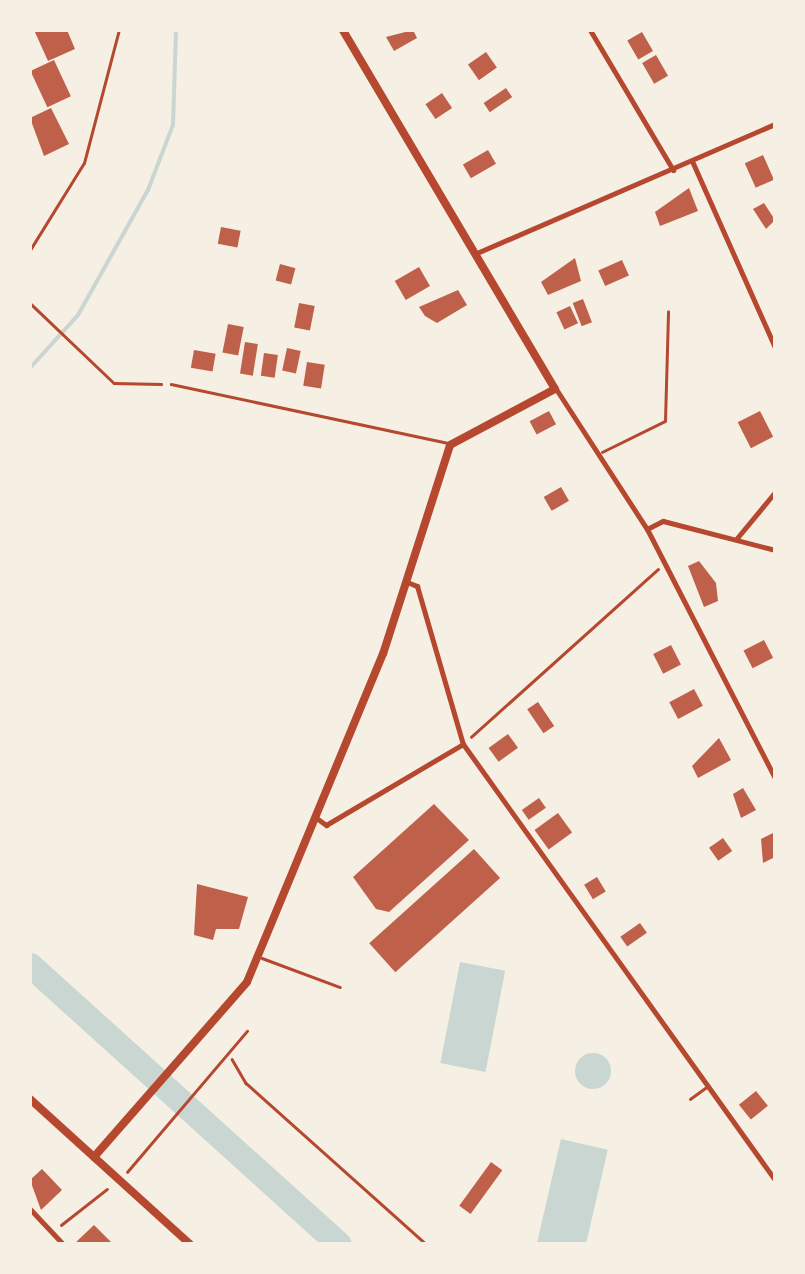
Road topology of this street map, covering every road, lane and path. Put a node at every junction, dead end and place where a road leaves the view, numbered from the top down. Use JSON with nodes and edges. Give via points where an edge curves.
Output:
{"nodes":[{"id":1,"x":119,"y":30,"type":"edge"},
{"id":2,"x":344,"y":30,"type":"edge"},
{"id":3,"x":590,"y":30,"type":"edge"},
{"id":4,"x":775,"y":52,"type":"edge"},
{"id":5,"x":775,"y":100,"type":"edge"},
{"id":6,"x":775,"y":124,"type":"edge"},
{"id":7,"x":692,"y":161,"type":"junction"},
{"id":8,"x":672,"y":170,"type":"junction"},
{"id":9,"x":30,"y":250,"type":"edge"},
{"id":10,"x":479,"y":252,"type":"junction"},
{"id":11,"x":30,"y":302,"type":"edge"},
{"id":12,"x":668,"y":312,"type":"dead end"},
{"id":13,"x":775,"y":347,"type":"edge"},
{"id":14,"x":172,"y":384,"type":"joint"},
{"id":15,"x":555,"y":389,"type":"junction"},
{"id":16,"x":450,"y":444,"type":"junction"},
{"id":17,"x":602,"y":452,"type":"junction"},
{"id":18,"x":775,"y":492,"type":"edge"},
{"id":19,"x":647,"y":529,"type":"junction"},
{"id":20,"x":737,"y":538,"type":"junction"},
{"id":21,"x":775,"y":550,"type":"edge"},
{"id":22,"x":664,"y":565,"type":"junction"},
{"id":23,"x":406,"y":582,"type":"junction"},
{"id":24,"x":463,"y":744,"type":"junction"},
{"id":25,"x":775,"y":778,"type":"edge"},
{"id":26,"x":316,"y":818,"type":"junction"},
{"id":27,"x":256,"y":956,"type":"junction"},
{"id":28,"x":340,"y":987,"type":"dead end"},
{"id":29,"x":247,"y":1031,"type":"dead end"},
{"id":30,"x":232,"y":1059,"type":"junction"},
{"id":31,"x":708,"y":1087,"type":"junction"},
{"id":32,"x":30,"y":1099,"type":"edge"},
{"id":33,"x":690,"y":1099,"type":"dead end"},
{"id":34,"x":94,"y":1158,"type":"junction"},
{"id":35,"x":119,"y":1180,"type":"junction"},
{"id":36,"x":775,"y":1180,"type":"edge"},
{"id":37,"x":107,"y":1189,"type":"dead end"},
{"id":38,"x":30,"y":1209,"type":"edge"},
{"id":39,"x":52,"y":1232,"type":"junction"},
{"id":40,"x":63,"y":1244,"type":"edge"},
{"id":41,"x":190,"y":1244,"type":"edge"},
{"id":42,"x":426,"y":1244,"type":"edge"}],
"edges":[{"from":1,"to":9,"type":"path","via":[[84,163]]},
{"from":2,"to":10,"type":"street"},
{"from":3,"to":8,"type":"street"},
{"from":4,"to":5,"type":"path"},
{"from":6,"to":7,"type":"street"},
{"from":7,"to":8,"type":"street"},
{"from":7,"to":13,"type":"street"},
{"from":8,"to":10,"type":"street"},
{"from":10,"to":15,"type":"street"},
{"from":11,"to":14,"type":"path","via":[[114,383]]},
{"from":12,"to":17,"type":"lane","via":[[665,421]]},
{"from":14,"to":16,"type":"lane"},
{"from":15,"to":16,"type":"street"},
{"from":15,"to":17,"type":"street"},
{"from":16,"to":23,"type":"street"},
{"from":17,"to":19,"type":"street"},
{"from":18,"to":20,"type":"street"},
{"from":19,"to":20,"type":"street","via":[[663,521]]},
{"from":19,"to":22,"type":"street"},
{"from":20,"to":21,"type":"street"},
{"from":22,"to":24,"type":"path"},
{"from":22,"to":25,"type":"street"},
{"from":23,"to":24,"type":"street","via":[[417,586]]},
{"from":23,"to":26,"type":"street"},
{"from":24,"to":26,"type":"street","via":[[326,825]]},
{"from":24,"to":31,"type":"street"},
{"from":26,"to":27,"type":"street"},
{"from":27,"to":28,"type":"lane"},
{"from":27,"to":34,"type":"street","via":[[237,998]]},
{"from":29,"to":30,"type":"path"},
{"from":30,"to":35,"type":"path"},
{"from":30,"to":42,"type":"path","via":[[246,1082]]},
{"from":31,"to":33,"type":"lane"},
{"from":31,"to":36,"type":"street"},
{"from":32,"to":34,"type":"street"},
{"from":34,"to":35,"type":"street"},
{"from":35,"to":41,"type":"street"},
{"from":37,"to":39,"type":"path"},
{"from":38,"to":39,"type":"street"},
{"from":39,"to":40,"type":"street"}]}
